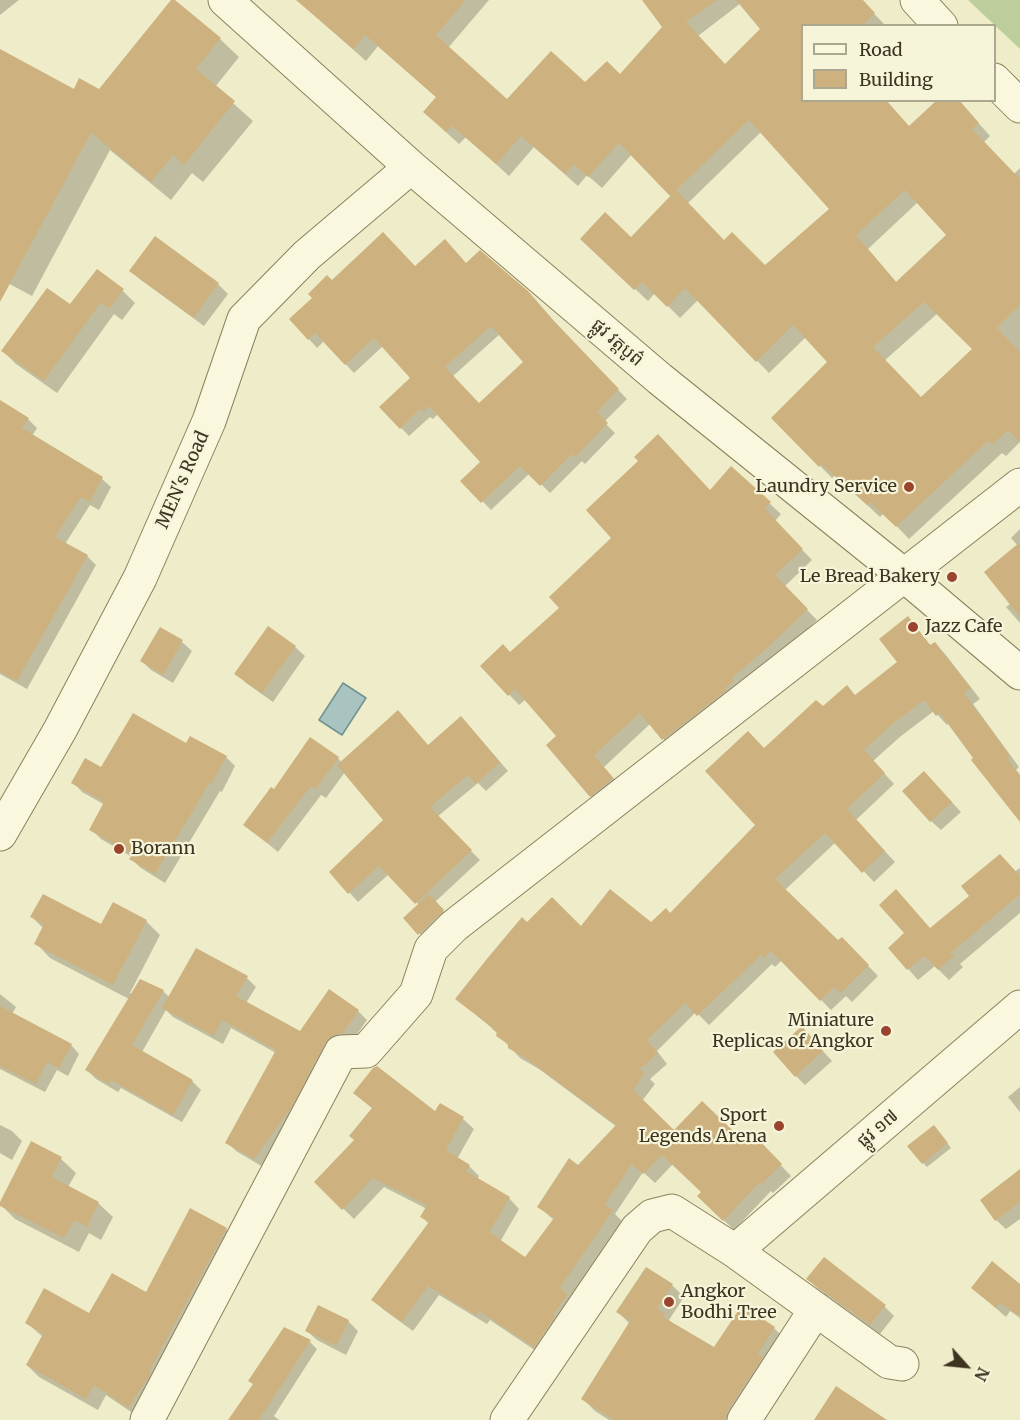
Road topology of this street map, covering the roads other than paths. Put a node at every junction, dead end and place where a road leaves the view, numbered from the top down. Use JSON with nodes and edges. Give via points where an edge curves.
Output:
{"nodes":[{"id":1,"x":225,"y":0,"type":"edge"},
{"id":2,"x":916,"y":0,"type":"edge"},
{"id":3,"x":939,"y":24,"type":"edge"},
{"id":4,"x":996,"y":82,"type":"edge"},
{"id":5,"x":1020,"y":106,"type":"edge"},
{"id":6,"x":411,"y":167,"type":"junction"},
{"id":7,"x":1020,"y":485,"type":"edge"},
{"id":8,"x":905,"y":576,"type":"junction"},
{"id":9,"x":1020,"y":673,"type":"edge"},
{"id":10,"x":0,"y":834,"type":"edge"},
{"id":11,"x":1020,"y":1007,"type":"edge"},
{"id":12,"x":735,"y":1251,"type":"junction"},
{"id":13,"x":816,"y":1309,"type":"junction"},
{"id":14,"x":902,"y":1364,"type":"dead end"},
{"id":15,"x":147,"y":1420,"type":"edge"},
{"id":16,"x":507,"y":1420,"type":"edge"},
{"id":17,"x":744,"y":1420,"type":"edge"}],
"edges":[{"from":1,"to":6,"type":"street","name":"ផ្លូវ វត្តបូព៌"},
{"from":2,"to":3,"type":"street"},
{"from":4,"to":5,"type":"street"},
{"from":6,"to":8,"type":"street","name":"ផ្លូវ វត្តបូព៌","via":[[660,379]]},
{"from":6,"to":10,"type":"street","name":"MEN's Road","via":[[307,255],[244,319],[209,421],[140,578]]},
{"from":7,"to":8,"type":"street"},
{"from":8,"to":9,"type":"street","name":"ផ្លូវ វត្តបូព៌"},
{"from":8,"to":15,"type":"street","via":[[502,886],[431,950],[416,994],[366,1051],[341,1052]]},
{"from":11,"to":12,"type":"street","name":"ផ្លូវ ១៧"},
{"from":12,"to":13,"type":"street"},
{"from":12,"to":16,"type":"street","via":[[672,1211],[652,1216],[637,1229]]},
{"from":13,"to":14,"type":"street","via":[[889,1362]]},
{"from":13,"to":17,"type":"street"}]}
